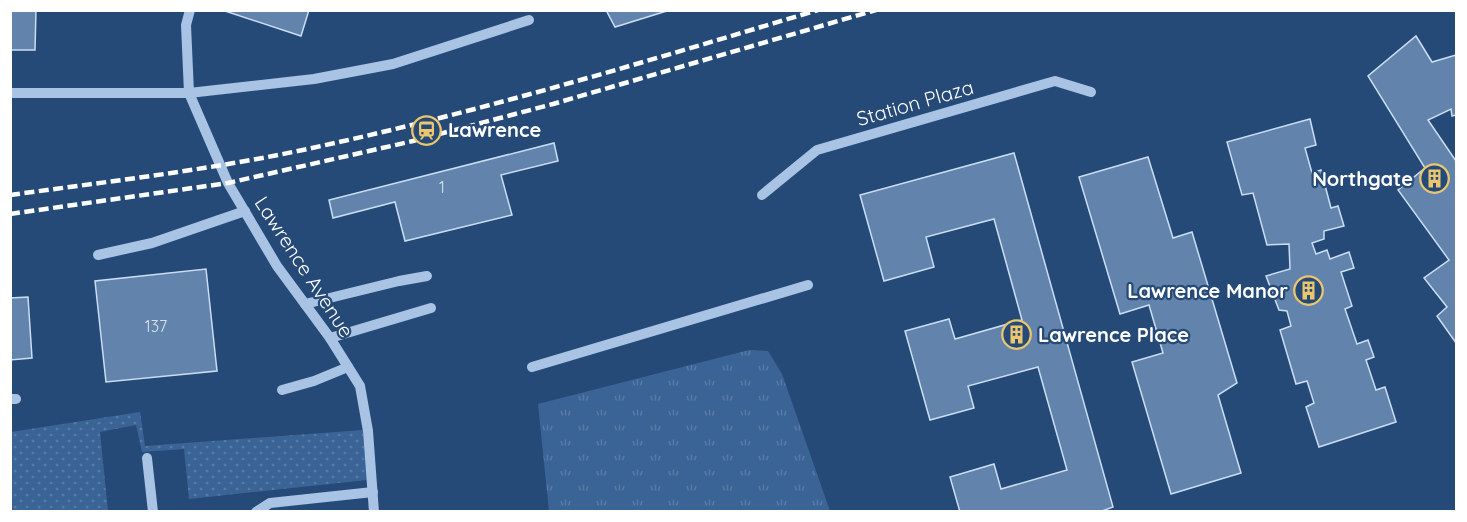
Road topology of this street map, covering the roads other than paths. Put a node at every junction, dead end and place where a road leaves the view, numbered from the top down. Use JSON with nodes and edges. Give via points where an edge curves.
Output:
{"nodes":[{"id":1,"x":190,"y":10,"type":"edge"},
{"id":2,"x":529,"y":20,"type":"dead end"},
{"id":3,"x":1091,"y":92,"type":"dead end"},
{"id":4,"x":10,"y":93,"type":"edge"},
{"id":5,"x":189,"y":93,"type":"junction"},
{"id":6,"x":762,"y":195,"type":"dead end"},
{"id":7,"x":245,"y":211,"type":"junction"},
{"id":8,"x":99,"y":255,"type":"dead end"},
{"id":9,"x":427,"y":276,"type":"dead end"},
{"id":10,"x":808,"y":285,"type":"dead end"},
{"id":11,"x":305,"y":304,"type":"junction"},
{"id":12,"x":431,"y":308,"type":"dead end"},
{"id":13,"x":330,"y":338,"type":"junction"},
{"id":14,"x":348,"y":367,"type":"junction"},
{"id":15,"x":532,"y":367,"type":"dead end"},
{"id":16,"x":282,"y":390,"type":"dead end"},
{"id":17,"x":147,"y":458,"type":"dead end"},
{"id":18,"x":373,"y":492,"type":"junction"},
{"id":19,"x":153,"y":512,"type":"edge"},
{"id":20,"x":256,"y":512,"type":"edge"},
{"id":21,"x":374,"y":512,"type":"edge"}],
"edges":[{"from":1,"to":5,"type":"street","name":"Lawrence Avenue","via":[[186,25]]},
{"from":2,"to":5,"type":"street","via":[[393,64],[314,79]]},
{"from":3,"to":6,"type":"street","name":"Station Plaza","via":[[1055,81],[817,150]]},
{"from":4,"to":5,"type":"street"},
{"from":5,"to":7,"type":"street","name":"Lawrence Avenue","via":[[228,183]]},
{"from":7,"to":8,"type":"street","via":[[152,243]]},
{"from":7,"to":11,"type":"street","name":"Lawrence Avenue"},
{"from":9,"to":11,"type":"street"},
{"from":10,"to":15,"type":"street"},
{"from":11,"to":13,"type":"street","name":"Lawrence Avenue"},
{"from":12,"to":13,"type":"street"},
{"from":13,"to":14,"type":"street","name":"Lawrence Avenue"},
{"from":14,"to":16,"type":"street"},
{"from":14,"to":18,"type":"street","name":"Lawrence Avenue","via":[[360,386]]},
{"from":17,"to":19,"type":"street"},
{"from":18,"to":20,"type":"street","via":[[270,503]]},
{"from":18,"to":21,"type":"street","name":"Lawrence Avenue"}]}
